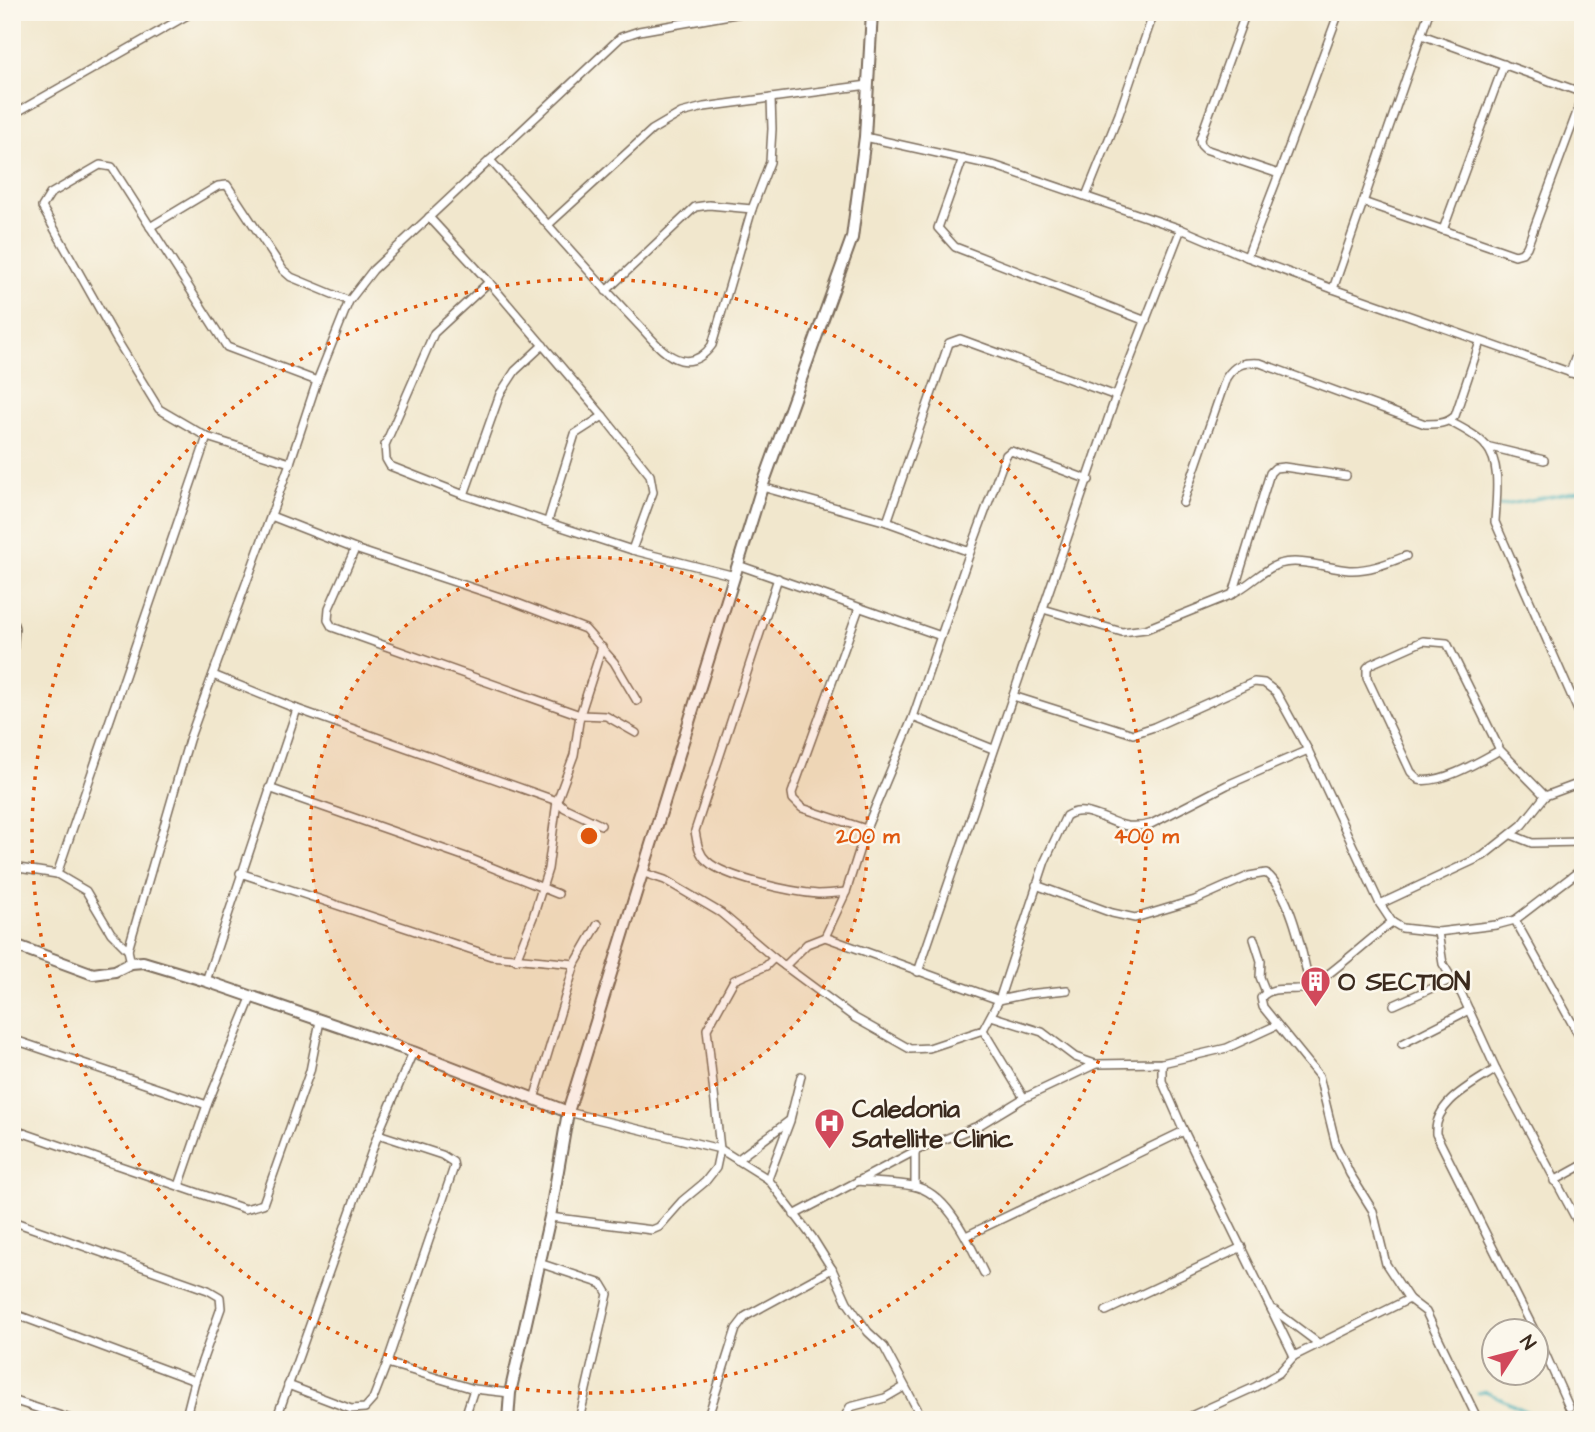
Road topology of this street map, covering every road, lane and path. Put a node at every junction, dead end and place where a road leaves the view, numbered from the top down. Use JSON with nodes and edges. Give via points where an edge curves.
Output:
{"nodes":[{"id":1,"x":193,"y":12,"type":"edge"},
{"id":2,"x":747,"y":12,"type":"edge"},
{"id":3,"x":872,"y":12,"type":"edge"},
{"id":4,"x":1154,"y":12,"type":"edge"},
{"id":5,"x":1246,"y":12,"type":"edge"},
{"id":6,"x":1339,"y":12,"type":"edge"},
{"id":7,"x":1429,"y":12,"type":"edge"},
{"id":8,"x":1422,"y":35,"type":"junction"},
{"id":9,"x":1504,"y":64,"type":"junction"},
{"id":10,"x":868,"y":85,"type":"junction"},
{"id":11,"x":1583,"y":94,"type":"edge"},
{"id":12,"x":771,"y":98,"type":"junction"},
{"id":13,"x":12,"y":115,"type":"edge"},
{"id":14,"x":864,"y":137,"type":"junction"},
{"id":15,"x":963,"y":158,"type":"junction"},
{"id":16,"x":491,"y":160,"type":"junction"},
{"id":17,"x":1279,"y":174,"type":"junction"},
{"id":18,"x":1086,"y":196,"type":"junction"},
{"id":19,"x":1363,"y":202,"type":"junction"},
{"id":20,"x":752,"y":209,"type":"junction"},
{"id":21,"x":429,"y":217,"type":"junction"},
{"id":22,"x":548,"y":225,"type":"junction"},
{"id":23,"x":150,"y":227,"type":"junction"},
{"id":24,"x":1181,"y":229,"type":"junction"},
{"id":25,"x":1443,"y":230,"type":"junction"},
{"id":26,"x":1247,"y":257,"type":"junction"},
{"id":27,"x":489,"y":282,"type":"junction"},
{"id":28,"x":1333,"y":289,"type":"junction"},
{"id":29,"x":606,"y":291,"type":"junction"},
{"id":30,"x":349,"y":301,"type":"junction"},
{"id":31,"x":1146,"y":321,"type":"junction"},
{"id":32,"x":1583,"y":335,"type":"edge"},
{"id":33,"x":1480,"y":342,"type":"junction"},
{"id":34,"x":543,"y":345,"type":"junction"},
{"id":35,"x":1570,"y":373,"type":"junction"},
{"id":36,"x":1583,"y":377,"type":"edge"},
{"id":37,"x":317,"y":381,"type":"junction"},
{"id":38,"x":1116,"y":396,"type":"junction"},
{"id":39,"x":603,"y":416,"type":"junction"},
{"id":40,"x":1449,"y":421,"type":"junction"},
{"id":41,"x":207,"y":437,"type":"junction"},
{"id":42,"x":1486,"y":446,"type":"junction"},
{"id":43,"x":1544,"y":460,"type":"dead end"},
{"id":44,"x":290,"y":463,"type":"junction"},
{"id":45,"x":1346,"y":476,"type":"dead end"},
{"id":46,"x":1089,"y":480,"type":"junction"},
{"id":47,"x":762,"y":487,"type":"junction"},
{"id":48,"x":464,"y":495,"type":"junction"},
{"id":49,"x":1183,"y":503,"type":"dead end"},
{"id":50,"x":271,"y":516,"type":"junction"},
{"id":51,"x":548,"y":521,"type":"junction"},
{"id":52,"x":887,"y":522,"type":"junction"},
{"id":53,"x":355,"y":549,"type":"junction"},
{"id":54,"x":632,"y":550,"type":"junction"},
{"id":55,"x":971,"y":552,"type":"junction"},
{"id":56,"x":1406,"y":556,"type":"dead end"},
{"id":57,"x":736,"y":570,"type":"junction"},
{"id":58,"x":778,"y":578,"type":"junction"},
{"id":59,"x":1233,"y":594,"type":"junction"},
{"id":60,"x":859,"y":608,"type":"junction"},
{"id":61,"x":1043,"y":609,"type":"junction"},
{"id":62,"x":12,"y":618,"type":"edge"},
{"id":63,"x":941,"y":636,"type":"junction"},
{"id":64,"x":602,"y":647,"type":"junction"},
{"id":65,"x":12,"y":667,"type":"edge"},
{"id":66,"x":213,"y":675,"type":"junction"},
{"id":67,"x":1013,"y":696,"type":"junction"},
{"id":68,"x":638,"y":701,"type":"dead end"},
{"id":69,"x":297,"y":709,"type":"junction"},
{"id":70,"x":580,"y":715,"type":"junction"},
{"id":71,"x":913,"y":718,"type":"junction"},
{"id":72,"x":1583,"y":722,"type":"edge"},
{"id":73,"x":636,"y":733,"type":"dead end"},
{"id":74,"x":993,"y":748,"type":"junction"},
{"id":75,"x":1308,"y":750,"type":"junction"},
{"id":76,"x":1500,"y":750,"type":"junction"},
{"id":77,"x":1583,"y":782,"type":"edge"},
{"id":78,"x":269,"y":788,"type":"junction"},
{"id":79,"x":1545,"y":796,"type":"junction"},
{"id":80,"x":557,"y":801,"type":"junction"},
{"id":81,"x":601,"y":825,"type":"dead end"},
{"id":82,"x":866,"y":829,"type":"junction"},
{"id":83,"x":1512,"y":835,"type":"junction"},
{"id":84,"x":1583,"y":842,"type":"edge"},
{"id":85,"x":12,"y":867,"type":"edge"},
{"id":86,"x":1583,"y":869,"type":"edge"},
{"id":87,"x":240,"y":873,"type":"junction"},
{"id":88,"x":644,"y":873,"type":"junction"},
{"id":89,"x":57,"y":874,"type":"junction"},
{"id":90,"x":1036,"y":885,"type":"junction"},
{"id":91,"x":542,"y":887,"type":"junction"},
{"id":92,"x":846,"y":892,"type":"junction"},
{"id":93,"x":558,"y":894,"type":"dead end"},
{"id":94,"x":1380,"y":904,"type":"junction"},
{"id":95,"x":1515,"y":919,"type":"junction"},
{"id":96,"x":1392,"y":922,"type":"junction"},
{"id":97,"x":598,"y":924,"type":"dead end"},
{"id":98,"x":1438,"y":932,"type":"junction"},
{"id":99,"x":825,"y":937,"type":"junction"},
{"id":100,"x":1254,"y":939,"type":"dead end"},
{"id":101,"x":12,"y":944,"type":"edge"},
{"id":102,"x":128,"y":950,"type":"junction"},
{"id":103,"x":774,"y":958,"type":"junction"},
{"id":104,"x":516,"y":960,"type":"junction"},
{"id":105,"x":131,"y":963,"type":"junction"},
{"id":106,"x":575,"y":964,"type":"junction"},
{"id":107,"x":785,"y":966,"type":"junction"},
{"id":108,"x":918,"y":972,"type":"junction"},
{"id":109,"x":1452,"y":979,"type":"junction"},
{"id":110,"x":206,"y":981,"type":"junction"},
{"id":111,"x":1310,"y":988,"type":"junction"},
{"id":112,"x":1066,"y":990,"type":"dead end"},
{"id":113,"x":1266,"y":992,"type":"junction"},
{"id":114,"x":251,"y":998,"type":"junction"},
{"id":115,"x":999,"y":1000,"type":"junction"},
{"id":116,"x":1394,"y":1005,"type":"dead end"},
{"id":117,"x":1469,"y":1010,"type":"junction"},
{"id":118,"x":991,"y":1016,"type":"junction"},
{"id":119,"x":320,"y":1021,"type":"junction"},
{"id":120,"x":1277,"y":1025,"type":"junction"},
{"id":121,"x":984,"y":1030,"type":"junction"},
{"id":122,"x":12,"y":1039,"type":"edge"},
{"id":123,"x":1583,"y":1043,"type":"edge"},
{"id":124,"x":1402,"y":1044,"type":"dead end"},
{"id":125,"x":413,"y":1052,"type":"junction"},
{"id":126,"x":1163,"y":1063,"type":"junction"},
{"id":127,"x":1096,"y":1064,"type":"junction"},
{"id":128,"x":1496,"y":1069,"type":"junction"},
{"id":129,"x":801,"y":1076,"type":"dead end"},
{"id":130,"x":1024,"y":1098,"type":"junction"},
{"id":131,"x":534,"y":1099,"type":"junction"},
{"id":132,"x":207,"y":1105,"type":"junction"},
{"id":133,"x":568,"y":1112,"type":"junction"},
{"id":134,"x":790,"y":1120,"type":"junction"},
{"id":135,"x":12,"y":1129,"type":"edge"},
{"id":136,"x":1184,"y":1131,"type":"junction"},
{"id":137,"x":378,"y":1134,"type":"junction"},
{"id":138,"x":720,"y":1149,"type":"junction"},
{"id":139,"x":915,"y":1150,"type":"junction"},
{"id":140,"x":737,"y":1160,"type":"junction"},
{"id":141,"x":1583,"y":1166,"type":"edge"},
{"id":142,"x":768,"y":1179,"type":"junction"},
{"id":143,"x":857,"y":1181,"type":"junction"},
{"id":144,"x":1554,"y":1181,"type":"junction"},
{"id":145,"x":179,"y":1186,"type":"junction"},
{"id":146,"x":915,"y":1186,"type":"junction"},
{"id":147,"x":794,"y":1215,"type":"junction"},
{"id":148,"x":550,"y":1217,"type":"junction"},
{"id":149,"x":12,"y":1221,"type":"edge"},
{"id":150,"x":1583,"y":1232,"type":"edge"},
{"id":151,"x":967,"y":1236,"type":"junction"},
{"id":152,"x":1242,"y":1247,"type":"junction"},
{"id":153,"x":539,"y":1263,"type":"junction"},
{"id":154,"x":832,"y":1269,"type":"junction"},
{"id":155,"x":984,"y":1273,"type":"dead end"},
{"id":156,"x":1409,"y":1299,"type":"junction"},
{"id":157,"x":1271,"y":1307,"type":"junction"},
{"id":158,"x":1107,"y":1311,"type":"dead end"},
{"id":159,"x":12,"y":1314,"type":"edge"},
{"id":160,"x":1527,"y":1316,"type":"edge"},
{"id":161,"x":1318,"y":1343,"type":"junction"},
{"id":162,"x":1294,"y":1356,"type":"junction"},
{"id":163,"x":387,"y":1363,"type":"junction"},
{"id":164,"x":1550,"y":1365,"type":"edge"},
{"id":165,"x":195,"y":1381,"type":"junction"},
{"id":166,"x":288,"y":1385,"type":"junction"},
{"id":167,"x":904,"y":1387,"type":"junction"},
{"id":168,"x":474,"y":1389,"type":"junction"},
{"id":169,"x":510,"y":1393,"type":"junction"},
{"id":170,"x":12,"y":1400,"type":"edge"},
{"id":171,"x":1569,"y":1407,"type":"dead end"},
{"id":172,"x":1193,"y":1415,"type":"dead end"},
{"id":173,"x":74,"y":1420,"type":"edge"},
{"id":174,"x":185,"y":1420,"type":"edge"},
{"id":175,"x":276,"y":1420,"type":"edge"},
{"id":176,"x":464,"y":1420,"type":"edge"},
{"id":177,"x":508,"y":1420,"type":"edge"},
{"id":178,"x":579,"y":1420,"type":"edge"},
{"id":179,"x":707,"y":1420,"type":"edge"},
{"id":180,"x":843,"y":1420,"type":"edge"},
{"id":181,"x":923,"y":1420,"type":"edge"},
{"id":182,"x":1478,"y":1420,"type":"edge"}],
"edges":[{"from":1,"to":13,"type":"street"},
{"from":2,"to":16,"type":"street","via":[[621,37]]},
{"from":3,"to":10,"type":"street"},
{"from":4,"to":18,"type":"street"},
{"from":5,"to":17,"type":"street","via":[[1200,145]]},
{"from":6,"to":17,"type":"street"},
{"from":7,"to":8,"type":"street"},
{"from":8,"to":9,"type":"street"},
{"from":8,"to":19,"type":"street"},
{"from":9,"to":11,"type":"street"},
{"from":9,"to":25,"type":"street"},
{"from":10,"to":12,"type":"street"},
{"from":10,"to":14,"type":"street"},
{"from":11,"to":25,"type":"street","via":[[1522,253],[1515,255]]},
{"from":12,"to":20,"type":"street","via":[[769,162]]},
{"from":12,"to":22,"type":"street","via":[[704,107],[665,120]]},
{"from":14,"to":15,"type":"street"},
{"from":14,"to":47,"type":"street","via":[[852,238]]},
{"from":15,"to":18,"type":"street"},
{"from":15,"to":31,"type":"street","via":[[938,228],[955,247]]},
{"from":16,"to":21,"type":"street"},
{"from":16,"to":22,"type":"street"},
{"from":17,"to":26,"type":"street"},
{"from":18,"to":24,"type":"street"},
{"from":19,"to":25,"type":"street"},
{"from":19,"to":28,"type":"street"},
{"from":20,"to":29,"type":"street","via":[[695,207]]},
{"from":20,"to":29,"type":"street","via":[[712,345],[698,358],[678,360],[667,353]]},
{"from":21,"to":27,"type":"street"},
{"from":21,"to":30,"type":"street","via":[[365,279]]},
{"from":22,"to":29,"type":"street"},
{"from":23,"to":30,"type":"street","via":[[227,185],[283,270]]},
{"from":23,"to":37,"type":"street","via":[[227,347]]},
{"from":23,"to":41,"type":"street","via":[[113,167],[100,165],[70,182],[51,194],[43,207],[159,409]]},
{"from":24,"to":26,"type":"street"},
{"from":24,"to":31,"type":"street"},
{"from":26,"to":28,"type":"street"},
{"from":27,"to":34,"type":"street"},
{"from":27,"to":48,"type":"street","via":[[434,333],[385,445],[390,466]]},
{"from":28,"to":33,"type":"street"},
{"from":30,"to":37,"type":"street"},
{"from":31,"to":38,"type":"street"},
{"from":32,"to":35,"type":"street"},
{"from":33,"to":35,"type":"street"},
{"from":33,"to":40,"type":"street","via":[[1455,416]]},
{"from":34,"to":39,"type":"street"},
{"from":34,"to":48,"type":"street","via":[[515,371],[500,394]]},
{"from":35,"to":36,"type":"street"},
{"from":37,"to":44,"type":"street"},
{"from":38,"to":46,"type":"street"},
{"from":38,"to":52,"type":"street","via":[[960,339],[948,343]]},
{"from":39,"to":51,"type":"street","via":[[575,435]]},
{"from":39,"to":54,"type":"street","via":[[653,482]]},
{"from":40,"to":42,"type":"street"},
{"from":40,"to":49,"type":"street","via":[[1426,424],[1247,362],[1226,378]]},
{"from":41,"to":44,"type":"street"},
{"from":41,"to":89,"type":"street"},
{"from":42,"to":43,"type":"street"},
{"from":42,"to":72,"type":"street","via":[[1494,459],[1495,522]]},
{"from":44,"to":50,"type":"street"},
{"from":45,"to":59,"type":"street","via":[[1284,467],[1270,473]]},
{"from":46,"to":55,"type":"street","via":[[1011,452],[1006,455]]},
{"from":46,"to":61,"type":"street"},
{"from":47,"to":52,"type":"street"},
{"from":47,"to":57,"type":"street"},
{"from":48,"to":51,"type":"street"},
{"from":50,"to":53,"type":"street"},
{"from":50,"to":66,"type":"street"},
{"from":51,"to":54,"type":"street"},
{"from":52,"to":55,"type":"street"},
{"from":53,"to":64,"type":"street","via":[[562,619],[585,629]]},
{"from":53,"to":70,"type":"street","via":[[329,608],[332,626]]},
{"from":54,"to":57,"type":"street"},
{"from":55,"to":63,"type":"street"},
{"from":56,"to":59,"type":"street","via":[[1352,570],[1296,562],[1278,565]]},
{"from":57,"to":58,"type":"street"},
{"from":57,"to":88,"type":"street"},
{"from":58,"to":60,"type":"street"},
{"from":58,"to":92,"type":"street","via":[[695,831],[697,845],[705,860],[730,874],[803,892]]},
{"from":59,"to":61,"type":"street","via":[[1146,629],[1122,632]]},
{"from":60,"to":63,"type":"street"},
{"from":60,"to":82,"type":"street","via":[[792,793],[802,808]]},
{"from":61,"to":67,"type":"street"},
{"from":62,"to":65,"type":"street"},
{"from":63,"to":71,"type":"street"},
{"from":64,"to":68,"type":"street"},
{"from":64,"to":70,"type":"street"},
{"from":66,"to":69,"type":"street"},
{"from":66,"to":102,"type":"street","via":[[189,740]]},
{"from":67,"to":74,"type":"street"},
{"from":67,"to":75,"type":"street","via":[[1133,734],[1260,682],[1276,692]]},
{"from":69,"to":78,"type":"street"},
{"from":69,"to":80,"type":"street"},
{"from":70,"to":73,"type":"street","via":[[606,716]]},
{"from":70,"to":80,"type":"street","via":[[574,755]]},
{"from":71,"to":74,"type":"street"},
{"from":71,"to":82,"type":"street"},
{"from":74,"to":108,"type":"street"},
{"from":75,"to":90,"type":"street","via":[[1151,824],[1125,826],[1073,811],[1051,843]]},
{"from":75,"to":94,"type":"street"},
{"from":76,"to":76,"type":"street","via":[[1430,781],[1419,780],[1367,678],[1367,668],[1423,641],[1447,643]]},
{"from":76,"to":79,"type":"street"},
{"from":77,"to":79,"type":"street"},
{"from":78,"to":87,"type":"street"},
{"from":78,"to":91,"type":"street"},
{"from":79,"to":83,"type":"street"},
{"from":80,"to":81,"type":"street"},
{"from":80,"to":91,"type":"street"},
{"from":82,"to":92,"type":"street"},
{"from":83,"to":84,"type":"street","via":[[1532,843]]},
{"from":83,"to":94,"type":"street","via":[[1483,856]]},
{"from":85,"to":89,"type":"street"},
{"from":86,"to":95,"type":"street"},
{"from":87,"to":104,"type":"street","via":[[491,956]]},
{"from":87,"to":110,"type":"street"},
{"from":88,"to":103,"type":"street","via":[[721,913]]},
{"from":88,"to":133,"type":"street"},
{"from":89,"to":102,"type":"street","via":[[86,891],[111,933]]},
{"from":90,"to":111,"type":"street","via":[[1135,918],[1266,873],[1275,880],[1296,929]]},
{"from":90,"to":115,"type":"street"},
{"from":91,"to":93,"type":"street"},
{"from":91,"to":104,"type":"street"},
{"from":92,"to":99,"type":"street"},
{"from":94,"to":96,"type":"street"},
{"from":95,"to":98,"type":"street"},
{"from":95,"to":123,"type":"street"},
{"from":96,"to":98,"type":"street","via":[[1402,929]]},
{"from":96,"to":111,"type":"street"},
{"from":97,"to":106,"type":"street"},
{"from":98,"to":109,"type":"street","via":[[1440,957]]},
{"from":99,"to":107,"type":"street","via":[[807,944]]},
{"from":99,"to":108,"type":"street"},
{"from":100,"to":113,"type":"street"},
{"from":101,"to":105,"type":"street","via":[[93,974]]},
{"from":102,"to":105,"type":"street"},
{"from":103,"to":107,"type":"street"},
{"from":103,"to":138,"type":"street","via":[[734,980],[707,1029]]},
{"from":104,"to":106,"type":"street"},
{"from":105,"to":110,"type":"street","via":[[143,962]]},
{"from":106,"to":131,"type":"street"},
{"from":107,"to":121,"type":"street","via":[[855,1018],[910,1049],[938,1046]]},
{"from":108,"to":115,"type":"street"},
{"from":109,"to":116,"type":"street"},
{"from":109,"to":117,"type":"street"},
{"from":110,"to":114,"type":"street"},
{"from":111,"to":113,"type":"street"},
{"from":112,"to":115,"type":"street"},
{"from":113,"to":120,"type":"street","via":[[1261,998],[1263,1007]]},
{"from":114,"to":119,"type":"street"},
{"from":114,"to":132,"type":"street"},
{"from":115,"to":118,"type":"street"},
{"from":117,"to":124,"type":"street"},
{"from":117,"to":128,"type":"street"},
{"from":118,"to":121,"type":"street"},
{"from":118,"to":127,"type":"street","via":[[1042,1032],[1075,1057]]},
{"from":119,"to":125,"type":"street"},
{"from":119,"to":145,"type":"street","via":[[310,1071],[263,1204],[246,1209]]},
{"from":120,"to":126,"type":"street","via":[[1227,1048]]},
{"from":120,"to":156,"type":"street","via":[[1319,1076],[1336,1145],[1373,1210],[1386,1264]]},
{"from":121,"to":130,"type":"street"},
{"from":122,"to":132,"type":"street"},
{"from":125,"to":131,"type":"street"},
{"from":125,"to":137,"type":"street"},
{"from":126,"to":127,"type":"street"},
{"from":126,"to":136,"type":"street","via":[[1162,1081]]},
{"from":127,"to":130,"type":"street"},
{"from":128,"to":144,"type":"street"},
{"from":128,"to":160,"type":"street","via":[[1438,1114],[1436,1135]]},
{"from":129,"to":134,"type":"street"},
{"from":130,"to":139,"type":"street","via":[[978,1125]]},
{"from":131,"to":133,"type":"street"},
{"from":132,"to":145,"type":"street"},
{"from":133,"to":138,"type":"street"},
{"from":133,"to":148,"type":"street"},
{"from":134,"to":140,"type":"street"},
{"from":134,"to":142,"type":"street"},
{"from":135,"to":145,"type":"street"},
{"from":136,"to":151,"type":"street"},
{"from":136,"to":152,"type":"street"},
{"from":137,"to":163,"type":"street","via":[[442,1155],[454,1167]]},
{"from":137,"to":166,"type":"street"},
{"from":138,"to":140,"type":"street"},
{"from":138,"to":148,"type":"street","via":[[716,1168],[705,1182],[652,1230]]},
{"from":139,"to":143,"type":"street"},
{"from":139,"to":146,"type":"street"},
{"from":140,"to":142,"type":"street"},
{"from":141,"to":144,"type":"street"},
{"from":142,"to":147,"type":"street"},
{"from":143,"to":146,"type":"street"},
{"from":143,"to":147,"type":"street"},
{"from":144,"to":150,"type":"street"},
{"from":146,"to":151,"type":"street","via":[[932,1193]]},
{"from":147,"to":154,"type":"street"},
{"from":148,"to":153,"type":"street"},
{"from":149,"to":165,"type":"street","via":[[216,1293],[222,1308]]},
{"from":151,"to":155,"type":"street"},
{"from":152,"to":157,"type":"street"},
{"from":152,"to":158,"type":"street"},
{"from":153,"to":169,"type":"street"},
{"from":153,"to":178,"type":"street","via":[[602,1284],[608,1294]]},
{"from":154,"to":167,"type":"street","via":[[847,1302],[884,1347]]},
{"from":154,"to":179,"type":"street","via":[[746,1316],[736,1329]]},
{"from":156,"to":161,"type":"street"},
{"from":156,"to":182,"type":"street","via":[[1426,1312]]},
{"from":157,"to":161,"type":"street"},
{"from":157,"to":162,"type":"street"},
{"from":159,"to":165,"type":"street"},
{"from":161,"to":162,"type":"street"},
{"from":162,"to":172,"type":"street","via":[[1279,1373]]},
{"from":163,"to":166,"type":"street","via":[[373,1399],[360,1410]]},
{"from":163,"to":168,"type":"street"},
{"from":164,"to":171,"type":"street"},
{"from":165,"to":174,"type":"street"},
{"from":166,"to":175,"type":"street"},
{"from":167,"to":180,"type":"street","via":[[885,1398],[850,1407]]},
{"from":167,"to":181,"type":"street"},
{"from":168,"to":169,"type":"street"},
{"from":168,"to":176,"type":"street"},
{"from":169,"to":177,"type":"street"},
{"from":170,"to":173,"type":"street"}]}
